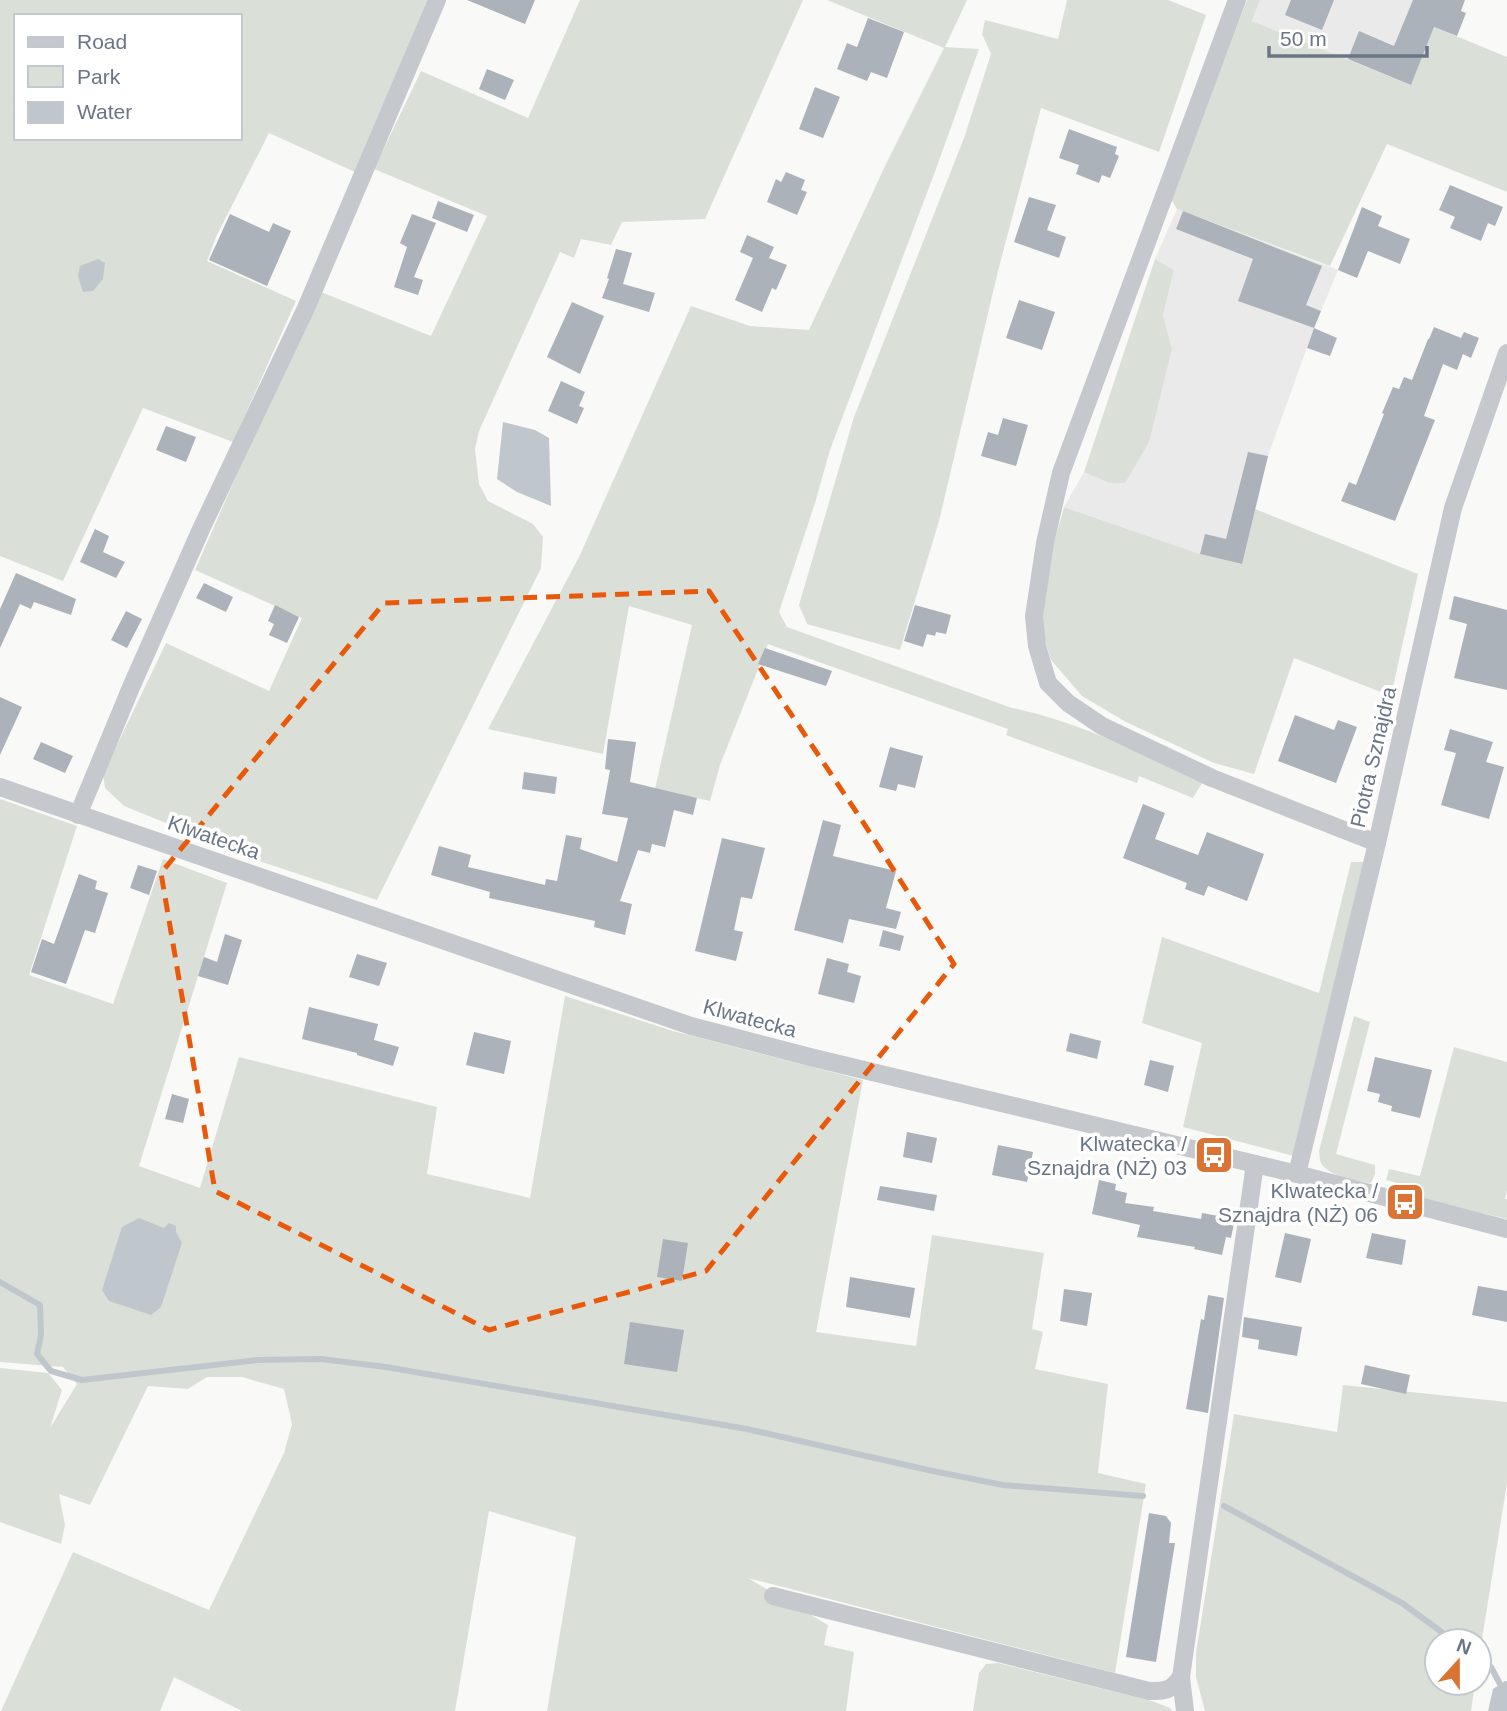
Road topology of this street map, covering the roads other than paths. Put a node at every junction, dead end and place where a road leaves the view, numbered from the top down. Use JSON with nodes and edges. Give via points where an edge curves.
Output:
{"nodes":[{"id":1,"x":437,"y":0,"type":"edge"},
{"id":2,"x":1237,"y":0,"type":"edge"},
{"id":3,"x":1507,"y":353,"type":"edge"},
{"id":4,"x":0,"y":787,"type":"edge"},
{"id":5,"x":79,"y":814,"type":"junction"},
{"id":6,"x":1377,"y":843,"type":"junction"},
{"id":7,"x":1255,"y":1164,"type":"junction"},
{"id":8,"x":1297,"y":1174,"type":"junction"},
{"id":9,"x":1507,"y":1229,"type":"edge"},
{"id":10,"x":774,"y":1596,"type":"dead end"},
{"id":11,"x":1181,"y":1677,"type":"junction"},
{"id":12,"x":1185,"y":1711,"type":"edge"}],
"edges":[{"from":1,"to":5,"type":"street","via":[[306,308],[202,527]]},
{"from":2,"to":6,"type":"street","via":[[1061,473],[1034,616],[1037,646],[1048,683],[1102,726],[1212,778]]},
{"from":3,"to":6,"type":"street","name":"Piotra Sznajdra","via":[[1453,508]]},
{"from":4,"to":5,"type":"street","name":"Klwatecka"},
{"from":5,"to":7,"type":"street","name":"Klwatecka","via":[[691,1026]]},
{"from":6,"to":8,"type":"street","name":"Piotra Sznajdra"},
{"from":7,"to":8,"type":"street","name":"Klwatecka"},
{"from":7,"to":11,"type":"street"},
{"from":8,"to":9,"type":"street","name":"Klwatecka"},
{"from":10,"to":11,"type":"street","via":[[1149,1691],[1164,1691]]},
{"from":11,"to":12,"type":"street"}]}
